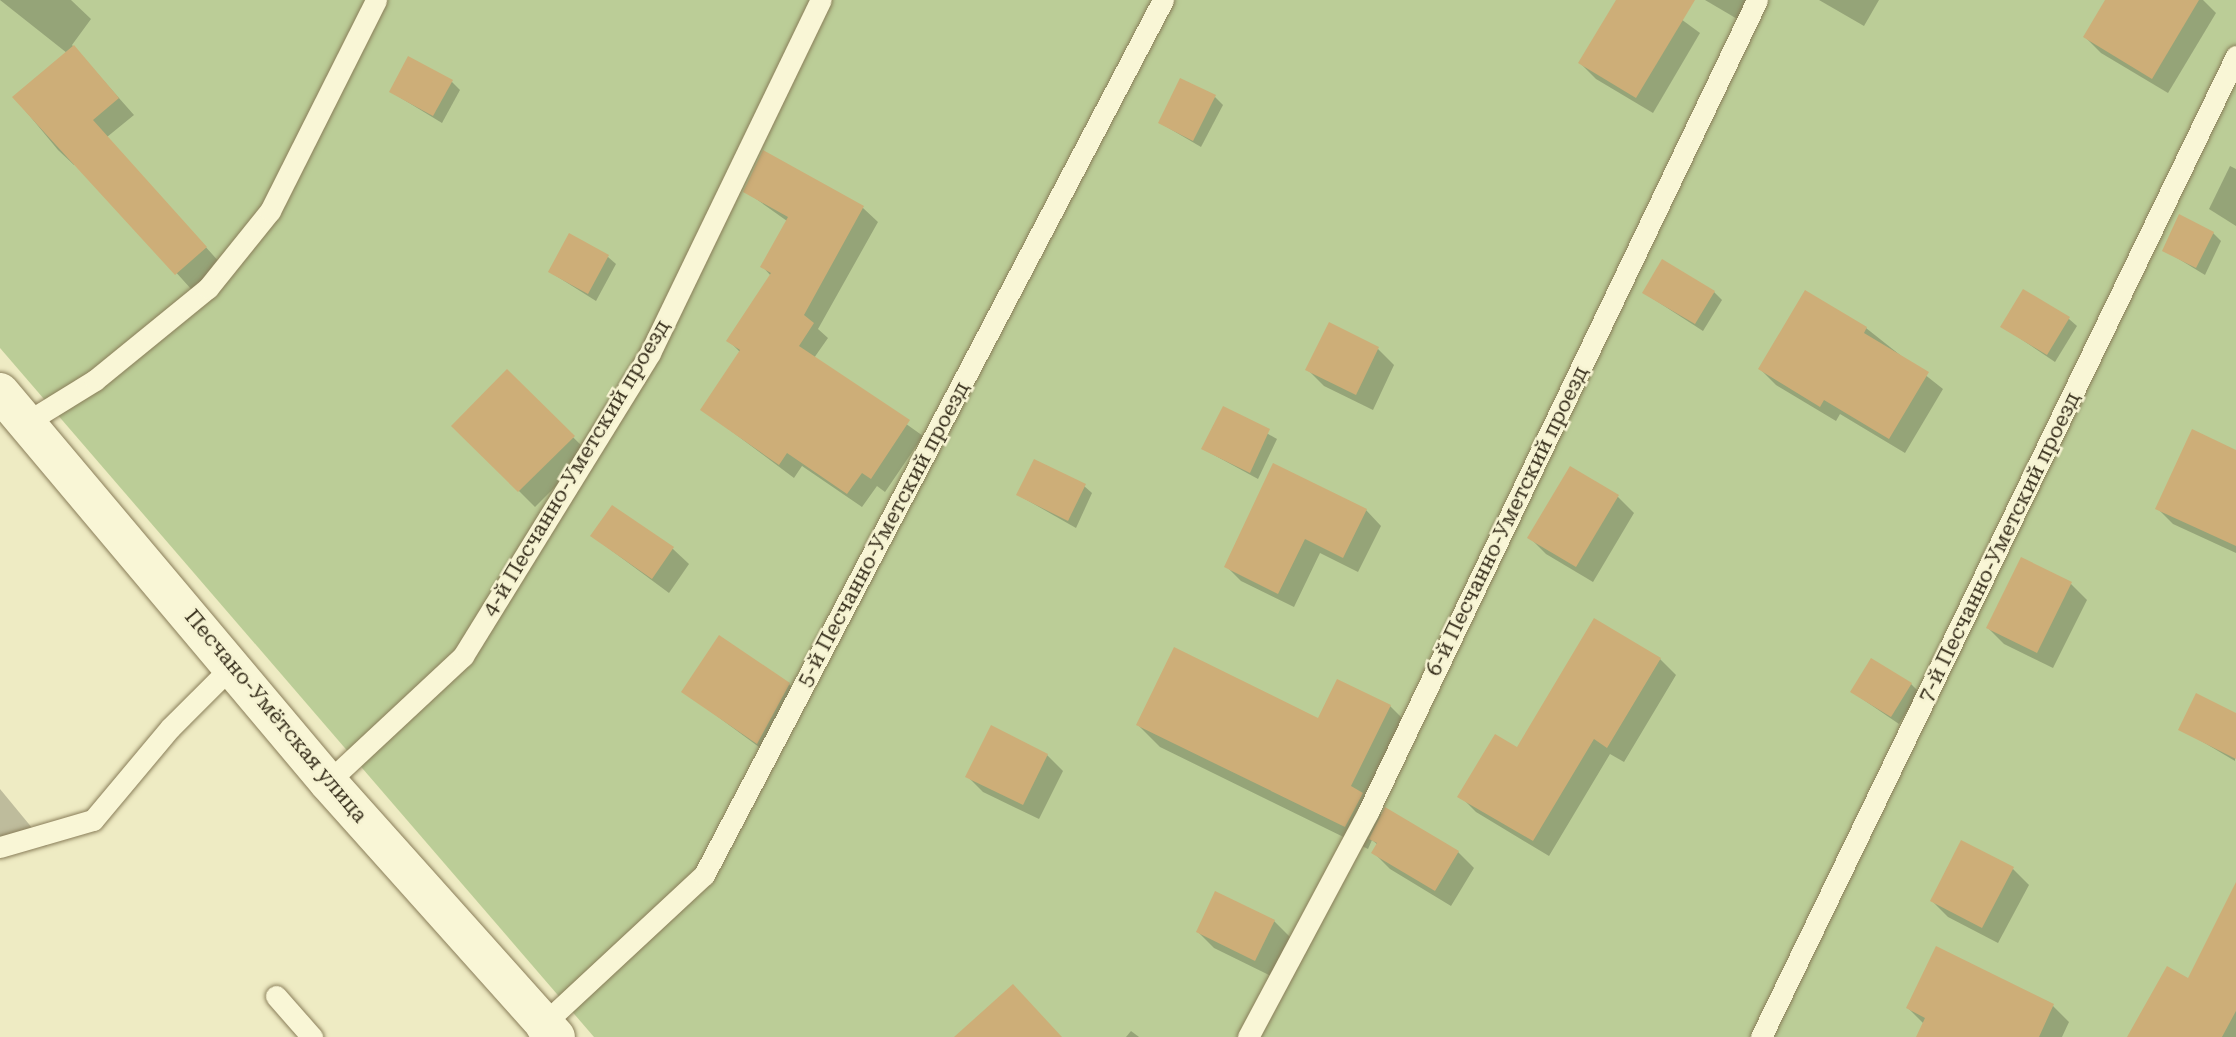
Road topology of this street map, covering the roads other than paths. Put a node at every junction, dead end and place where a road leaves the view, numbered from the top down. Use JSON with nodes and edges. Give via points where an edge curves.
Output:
{"nodes":[{"id":1,"x":376,"y":0,"type":"edge"},
{"id":2,"x":821,"y":0,"type":"edge"},
{"id":3,"x":1163,"y":0,"type":"edge"},
{"id":4,"x":1757,"y":0,"type":"edge"},
{"id":5,"x":2236,"y":56,"type":"edge"},
{"id":6,"x":0,"y":392,"type":"edge"},
{"id":7,"x":27,"y":422,"type":"junction"},
{"id":8,"x":233,"y":665,"type":"junction"},
{"id":9,"x":328,"y":782,"type":"junction"},
{"id":10,"x":0,"y":847,"type":"edge"},
{"id":11,"x":276,"y":996,"type":"dead end"},
{"id":12,"x":543,"y":1032,"type":"edge"},
{"id":13,"x":312,"y":1037,"type":"edge"},
{"id":14,"x":1248,"y":1037,"type":"edge"},
{"id":15,"x":1761,"y":1037,"type":"edge"}],
"edges":[{"from":1,"to":7,"type":"lane","via":[[270,211],[208,288],[95,380]]},
{"from":2,"to":9,"type":"lane","name":"4-й Песчанно-Уметский проезд","via":[[650,354],[463,656]]},
{"from":3,"to":12,"type":"lane","name":"5-й Песчанно-Уметский проезд","via":[[704,875]]},
{"from":4,"to":14,"type":"lane","name":"6-й Песчанно-Уметский проезд","via":[[1368,812]]},
{"from":5,"to":15,"type":"lane","name":"7-й Песчанно-Уметский проезд"},
{"from":6,"to":7,"type":"main road","name":"Песчано-Умётская улица"},
{"from":7,"to":8,"type":"main road","name":"Песчано-Умётская улица"},
{"from":8,"to":9,"type":"main road","name":"Песчано-Умётская улица"},
{"from":8,"to":10,"type":"lane","via":[[170,728],[93,820]]},
{"from":9,"to":12,"type":"main road","name":"Песчано-Умётская улица"},
{"from":11,"to":13,"type":"lane"}]}
